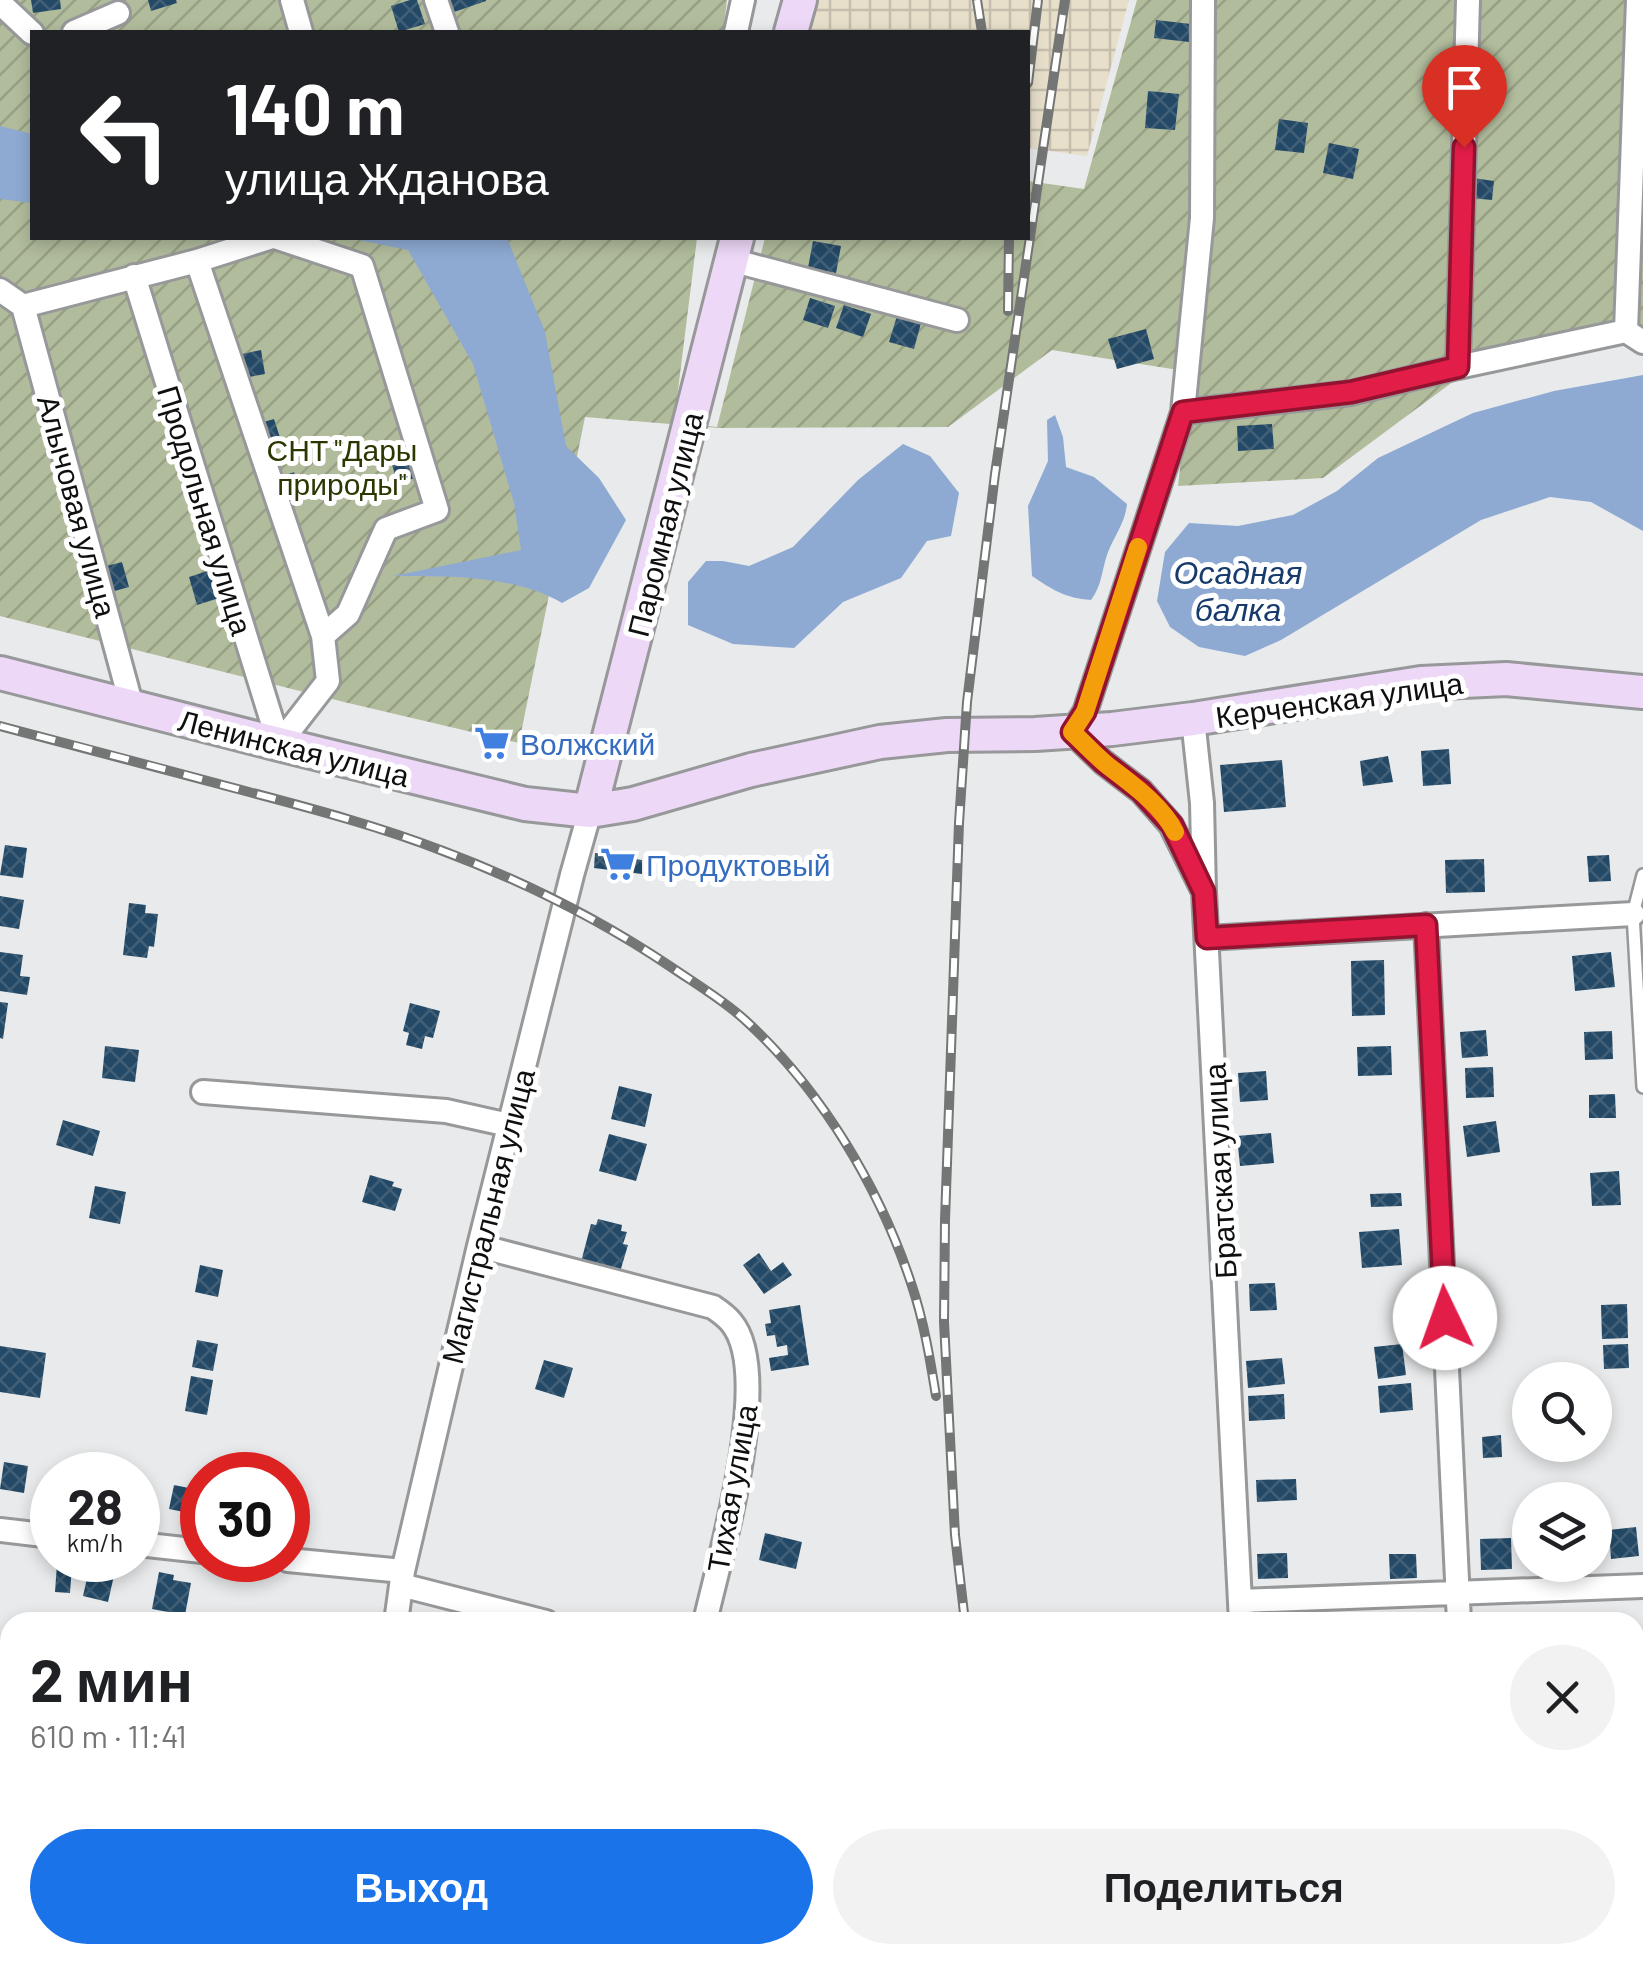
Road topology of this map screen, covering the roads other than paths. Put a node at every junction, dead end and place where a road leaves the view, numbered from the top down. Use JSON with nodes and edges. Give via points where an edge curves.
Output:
{"nodes":[{"id":1,"x":292,"y":0,"type":"edge"},
{"id":2,"x":436,"y":0,"type":"edge"},
{"id":3,"x":743,"y":0,"type":"edge"},
{"id":4,"x":800,"y":0,"type":"edge"},
{"id":5,"x":1202,"y":0,"type":"edge"},
{"id":6,"x":1468,"y":0,"type":"edge"},
{"id":7,"x":1638,"y":0,"type":"edge"},
{"id":8,"x":0,"y":3,"type":"edge"},
{"id":9,"x":119,"y":15,"type":"edge"},
{"id":10,"x":79,"y":30,"type":"edge"},
{"id":11,"x":300,"y":30,"type":"edge"},
{"id":12,"x":446,"y":30,"type":"edge"},
{"id":13,"x":736,"y":30,"type":"edge"},
{"id":14,"x":792,"y":30,"type":"edge"},
{"id":15,"x":30,"y":31,"type":"edge"},
{"id":16,"x":262,"y":240,"type":"edge"},
{"id":17,"x":284,"y":240,"type":"edge"},
{"id":18,"x":734,"y":249,"type":"edge"},
{"id":19,"x":197,"y":261,"type":"junction"},
{"id":20,"x":134,"y":276,"type":"junction"},
{"id":21,"x":0,"y":290,"type":"edge"},
{"id":22,"x":23,"y":306,"type":"junction"},
{"id":23,"x":957,"y":320,"type":"dead end"},
{"id":24,"x":1635,"y":337,"type":"edge"},
{"id":25,"x":1458,"y":367,"type":"junction"},
{"id":26,"x":1183,"y":412,"type":"junction"},
{"id":27,"x":323,"y":636,"type":"junction"},
{"id":28,"x":0,"y":673,"type":"edge"},
{"id":29,"x":1643,"y":692,"type":"edge"},
{"id":30,"x":132,"y":707,"type":"junction"},
{"id":31,"x":1192,"y":719,"type":"junction"},
{"id":32,"x":1072,"y":732,"type":"junction"},
{"id":33,"x":1035,"y":734,"type":"joint"},
{"id":34,"x":279,"y":744,"type":"junction"},
{"id":35,"x":590,"y":812,"type":"junction"},
{"id":36,"x":1643,"y":875,"type":"edge"},
{"id":37,"x":1204,"y":892,"type":"junction"},
{"id":38,"x":1633,"y":914,"type":"junction"},
{"id":39,"x":1426,"y":925,"type":"junction"},
{"id":40,"x":1207,"y":938,"type":"junction"},
{"id":41,"x":1642,"y":1044,"type":"edge"},
{"id":42,"x":1643,"y":1087,"type":"edge"},
{"id":43,"x":203,"y":1092,"type":"dead end"},
{"id":44,"x":509,"y":1125,"type":"junction"},
{"id":45,"x":479,"y":1246,"type":"junction"},
{"id":46,"x":0,"y":1530,"type":"edge"},
{"id":47,"x":30,"y":1533,"type":"edge"},
{"id":48,"x":310,"y":1563,"type":"edge"},
{"id":49,"x":402,"y":1578,"type":"junction"},
{"id":50,"x":1643,"y":1586,"type":"edge"},
{"id":51,"x":1458,"y":1594,"type":"junction"},
{"id":52,"x":397,"y":1612,"type":"edge"},
{"id":53,"x":513,"y":1612,"type":"edge"},
{"id":54,"x":707,"y":1612,"type":"edge"},
{"id":55,"x":1240,"y":1612,"type":"edge"},
{"id":56,"x":1459,"y":1612,"type":"edge"}],
"edges":[{"from":1,"to":11,"type":"street"},
{"from":2,"to":12,"type":"street"},
{"from":3,"to":13,"type":"street"},
{"from":4,"to":14,"type":"street"},
{"from":5,"to":26,"type":"street","via":[[1202,218]]},
{"from":6,"to":25,"type":"street"},
{"from":7,"to":24,"type":"street"},
{"from":8,"to":15,"type":"street"},
{"from":9,"to":10,"type":"street"},
{"from":16,"to":19,"type":"street"},
{"from":17,"to":27,"type":"street","via":[[362,266],[437,510],[386,530],[348,614]]},
{"from":18,"to":23,"type":"street"},
{"from":18,"to":35,"type":"street","name":"Паромная улица"},
{"from":19,"to":20,"type":"street"},
{"from":19,"to":27,"type":"street"},
{"from":20,"to":22,"type":"street"},
{"from":20,"to":34,"type":"street","name":"Продольная улица"},
{"from":21,"to":22,"type":"street"},
{"from":22,"to":30,"type":"street","name":"Алычовая улица"},
{"from":24,"to":25,"type":"street"},
{"from":25,"to":26,"type":"street","via":[[1351,392]]},
{"from":26,"to":32,"type":"street","via":[[1085,712]]},
{"from":27,"to":34,"type":"street","via":[[328,681]]},
{"from":28,"to":30,"type":"street","name":"Ленинская улица"},
{"from":29,"to":31,"type":"street","name":"Керченская улица","via":[[1506,679],[1420,684]]},
{"from":30,"to":34,"type":"street","name":"Ленинская улица"},
{"from":31,"to":32,"type":"street","name":"Керченская улица"},
{"from":31,"to":37,"type":"street","name":"Братская улица"},
{"from":32,"to":33,"type":"street","name":"Керченская улица"},
{"from":32,"to":37,"type":"street","via":[[1172,825]]},
{"from":33,"to":35,"type":"street","name":"Ленинская улица","via":[[880,742]]},
{"from":34,"to":35,"type":"street","name":"Ленинская улица","via":[[525,804]]},
{"from":35,"to":44,"type":"street","name":"Магистральная улица"},
{"from":36,"to":38,"type":"lane"},
{"from":37,"to":40,"type":"street","name":"Братская улица"},
{"from":38,"to":39,"type":"street"},
{"from":38,"to":41,"type":"lane"},
{"from":39,"to":40,"type":"street"},
{"from":39,"to":51,"type":"street"},
{"from":40,"to":55,"type":"street","name":"Братская улица"},
{"from":41,"to":42,"type":"lane"},
{"from":43,"to":44,"type":"street","via":[[446,1111]]},
{"from":44,"to":45,"type":"street","name":"Магистральная улица"},
{"from":45,"to":49,"type":"street","name":"Магистральная улица"},
{"from":45,"to":54,"type":"street","name":"Тихая улица","via":[[713,1307],[733,1323],[748,1373],[749,1415]]},
{"from":46,"to":47,"type":"street"},
{"from":48,"to":49,"type":"street"},
{"from":49,"to":52,"type":"street","name":"Магистральная улица"},
{"from":49,"to":53,"type":"street"},
{"from":50,"to":51,"type":"street"},
{"from":51,"to":55,"type":"street"},
{"from":51,"to":56,"type":"street"}]}
